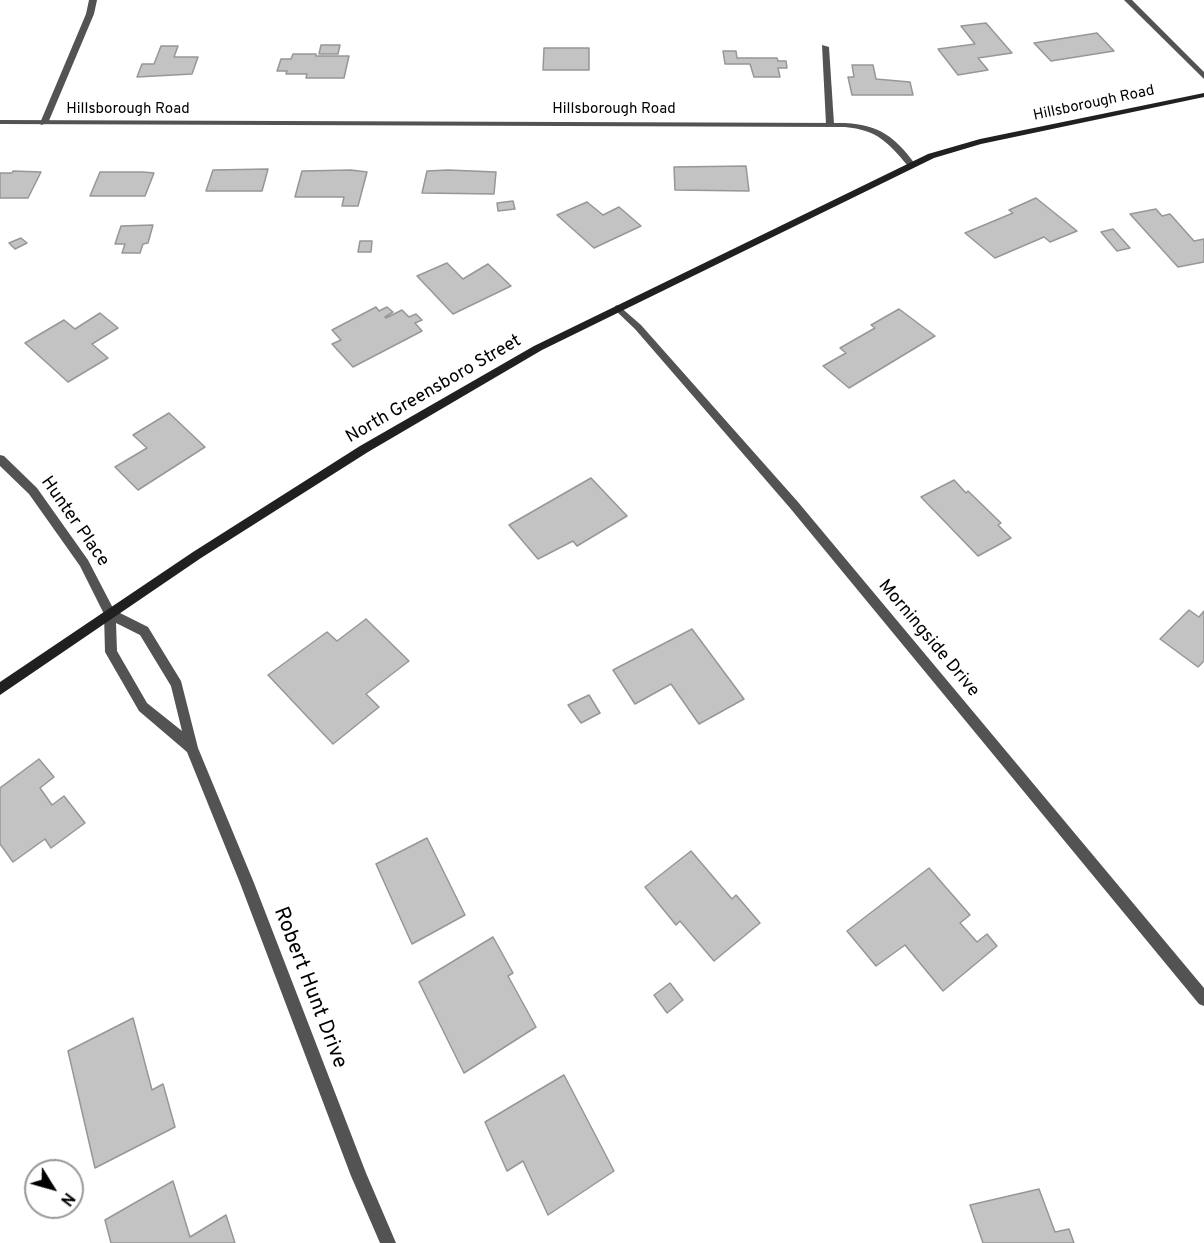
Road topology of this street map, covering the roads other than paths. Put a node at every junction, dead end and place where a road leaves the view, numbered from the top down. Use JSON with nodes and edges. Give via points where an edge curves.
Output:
{"nodes":[{"id":1,"x":93,"y":0,"type":"edge"},
{"id":2,"x":1128,"y":0,"type":"edge"},
{"id":3,"x":825,"y":47,"type":"dead end"},
{"id":4,"x":1204,"y":77,"type":"edge"},
{"id":5,"x":1204,"y":95,"type":"edge"},
{"id":6,"x":0,"y":122,"type":"edge"},
{"id":7,"x":44,"y":123,"type":"junction"},
{"id":8,"x":830,"y":124,"type":"junction"},
{"id":9,"x":911,"y":164,"type":"junction"},
{"id":10,"x":618,"y":308,"type":"junction"},
{"id":11,"x":0,"y":459,"type":"edge"},
{"id":12,"x":110,"y":614,"type":"junction"},
{"id":13,"x":0,"y":689,"type":"edge"},
{"id":14,"x":192,"y":748,"type":"junction"},
{"id":15,"x":1204,"y":999,"type":"edge"},
{"id":16,"x":388,"y":1243,"type":"edge"}],
"edges":[{"from":1,"to":7,"type":"street"},
{"from":2,"to":4,"type":"street"},
{"from":3,"to":8,"type":"street"},
{"from":5,"to":9,"type":"main road","name":"Hillsborough Road","via":[[980,142]]},
{"from":6,"to":7,"type":"street","name":"Hillsborough Road"},
{"from":7,"to":8,"type":"street","name":"Hillsborough Road"},
{"from":8,"to":9,"type":"street","name":"Hillsborough Road","via":[[877,130]]},
{"from":9,"to":10,"type":"main road","name":"North Greensboro Street"},
{"from":10,"to":12,"type":"main road","name":"North Greensboro Street","via":[[538,348],[364,449]]},
{"from":10,"to":15,"type":"street","name":"Morningside Drive","via":[[794,505]]},
{"from":11,"to":12,"type":"street","name":"Hunter Place","via":[[33,491],[78,554]]},
{"from":12,"to":13,"type":"main road","name":"North Greensboro Street"},
{"from":12,"to":14,"type":"street","name":"Robert Hunt Drive","via":[[111,652],[143,707]]},
{"from":12,"to":14,"type":"street","name":"Robert Hunt Drive","via":[[144,631],[177,685]]},
{"from":14,"to":16,"type":"street","name":"Robert Hunt Drive"}]}
